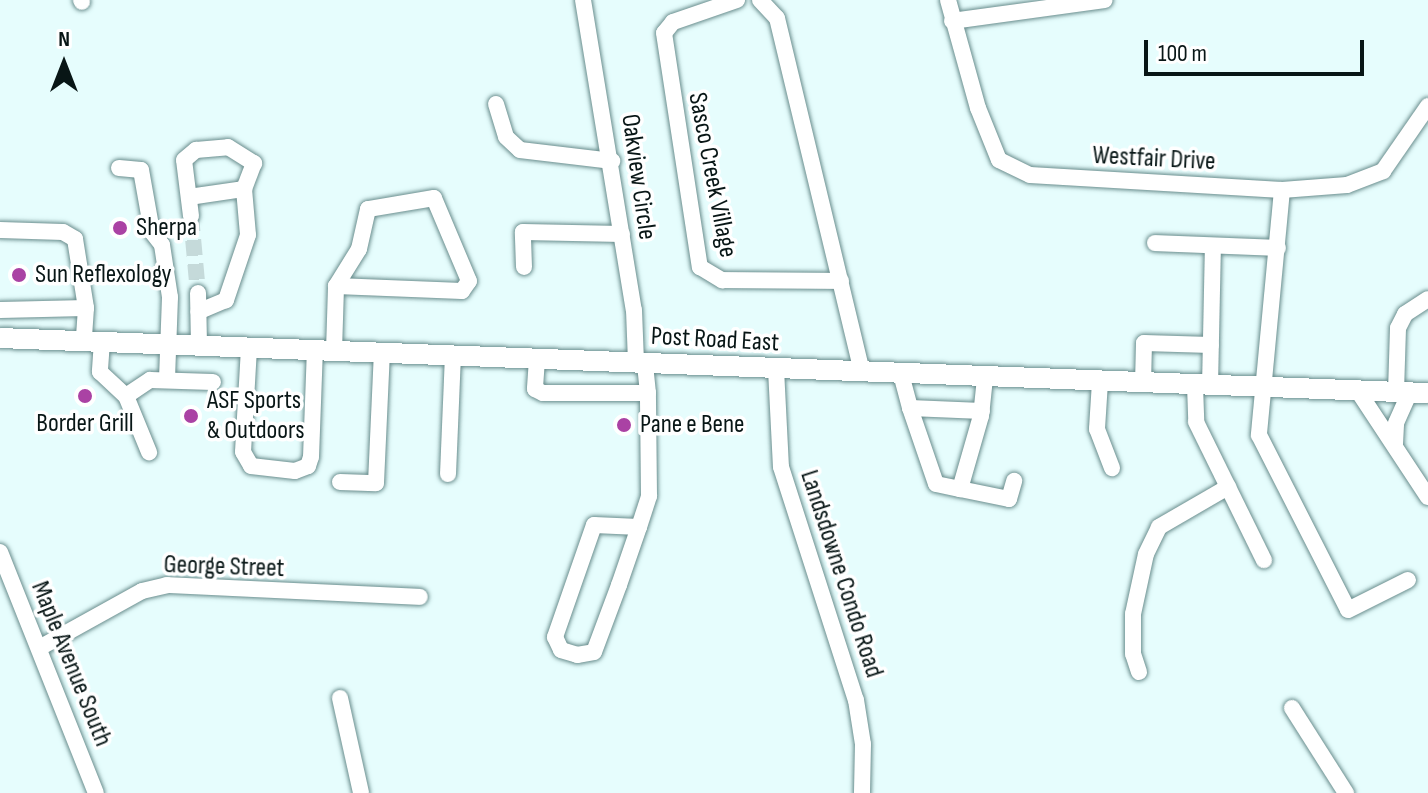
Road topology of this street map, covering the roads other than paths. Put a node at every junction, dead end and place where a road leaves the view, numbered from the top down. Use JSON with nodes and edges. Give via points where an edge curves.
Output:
{"nodes":[{"id":1,"x":583,"y":0,"type":"edge"},
{"id":2,"x":737,"y":0,"type":"edge"},
{"id":3,"x":760,"y":0,"type":"edge"},
{"id":4,"x":948,"y":0,"type":"edge"},
{"id":5,"x":1105,"y":0,"type":"edge"},
{"id":6,"x":952,"y":21,"type":"junction"},
{"id":7,"x":496,"y":104,"type":"dead end"},
{"id":8,"x":1428,"y":106,"type":"edge"},
{"id":9,"x":612,"y":161,"type":"junction"},
{"id":10,"x":119,"y":168,"type":"dead end"},
{"id":11,"x":244,"y":189,"type":"junction"},
{"id":12,"x":1282,"y":190,"type":"junction"},
{"id":13,"x":189,"y":197,"type":"junction"},
{"id":14,"x":191,"y":216,"type":"tunnel mouth"},
{"id":15,"x":0,"y":230,"type":"edge"},
{"id":16,"x":622,"y":234,"type":"junction"},
{"id":17,"x":1155,"y":243,"type":"dead end"},
{"id":18,"x":1213,"y":246,"type":"junction"},
{"id":19,"x":1278,"y":248,"type":"junction"},
{"id":20,"x":524,"y":267,"type":"dead end"},
{"id":21,"x":841,"y":281,"type":"junction"},
{"id":22,"x":336,"y":286,"type":"junction"},
{"id":23,"x":198,"y":293,"type":"tunnel mouth"},
{"id":24,"x":1428,"y":299,"type":"edge"},
{"id":25,"x":86,"y":308,"type":"junction"},
{"id":26,"x":0,"y":310,"type":"edge"},
{"id":27,"x":198,"y":312,"type":"junction"},
{"id":28,"x":0,"y":338,"type":"edge"},
{"id":29,"x":93,"y":341,"type":"junction"},
{"id":30,"x":169,"y":345,"type":"junction"},
{"id":31,"x":1211,"y":345,"type":"junction"},
{"id":32,"x":199,"y":346,"type":"junction"},
{"id":33,"x":249,"y":348,"type":"junction"},
{"id":34,"x":325,"y":351,"type":"junction"},
{"id":35,"x":382,"y":353,"type":"junction"},
{"id":36,"x":453,"y":356,"type":"junction"},
{"id":37,"x":537,"y":359,"type":"junction"},
{"id":38,"x":640,"y":363,"type":"junction"},
{"id":39,"x":776,"y":369,"type":"junction"},
{"id":40,"x":862,"y":373,"type":"junction"},
{"id":41,"x":901,"y":374,"type":"junction"},
{"id":42,"x":985,"y":377,"type":"junction"},
{"id":43,"x":167,"y":380,"type":"junction"},
{"id":44,"x":213,"y":382,"type":"dead end"},
{"id":45,"x":1100,"y":382,"type":"junction"},
{"id":46,"x":1143,"y":384,"type":"junction"},
{"id":47,"x":1202,"y":385,"type":"junction"},
{"id":48,"x":1263,"y":387,"type":"junction"},
{"id":49,"x":1358,"y":391,"type":"junction"},
{"id":50,"x":1412,"y":392,"type":"edge"},
{"id":51,"x":648,"y":393,"type":"junction"},
{"id":52,"x":126,"y":396,"type":"junction"},
{"id":53,"x":910,"y":408,"type":"junction"},
{"id":54,"x":982,"y":411,"type":"junction"},
{"id":55,"x":1395,"y":444,"type":"junction"},
{"id":56,"x":149,"y":452,"type":"dead end"},
{"id":57,"x":1112,"y":468,"type":"dead end"},
{"id":58,"x":448,"y":474,"type":"dead end"},
{"id":59,"x":1014,"y":481,"type":"dead end"},
{"id":60,"x":340,"y":482,"type":"dead end"},
{"id":61,"x":1228,"y":487,"type":"junction"},
{"id":62,"x":960,"y":489,"type":"junction"},
{"id":63,"x":1428,"y":497,"type":"edge"},
{"id":64,"x":639,"y":527,"type":"junction"},
{"id":65,"x":0,"y":552,"type":"edge"},
{"id":66,"x":1264,"y":560,"type":"dead end"},
{"id":67,"x":1408,"y":580,"type":"dead end"},
{"id":68,"x":7,"y":589,"type":"edge"},
{"id":69,"x":420,"y":597,"type":"dead end"},
{"id":70,"x":41,"y":647,"type":"junction"},
{"id":71,"x":1139,"y":672,"type":"dead end"},
{"id":72,"x":340,"y":698,"type":"dead end"},
{"id":73,"x":1292,"y":708,"type":"dead end"},
{"id":74,"x":96,"y":793,"type":"edge"},
{"id":75,"x":361,"y":793,"type":"edge"},
{"id":76,"x":862,"y":793,"type":"edge"},
{"id":77,"x":1346,"y":793,"type":"edge"}],
"edges":[{"from":1,"to":9,"type":"street","name":"Oakview Circle"},
{"from":2,"to":21,"type":"street","name":"Sasco Creek Village","via":[[673,22],[664,33],[700,267],[722,280]]},
{"from":3,"to":21,"type":"street","via":[[777,18]]},
{"from":4,"to":6,"type":"street","name":"Westfair Drive"},
{"from":5,"to":6,"type":"street"},
{"from":6,"to":12,"type":"street","name":"Westfair Drive","via":[[990,142],[1011,169],[1030,175]]},
{"from":7,"to":9,"type":"street","via":[[506,137],[520,150]]},
{"from":8,"to":12,"type":"street","name":"Westfair Drive","via":[[1383,171],[1347,185]]},
{"from":9,"to":16,"type":"street","name":"Oakview Circle"},
{"from":10,"to":30,"type":"street","via":[[141,170],[169,287]]},
{"from":11,"to":13,"type":"street"},
{"from":11,"to":13,"type":"street","via":[[254,163],[228,147],[196,150],[184,160]]},
{"from":11,"to":27,"type":"street","via":[[248,235],[226,300]]},
{"from":12,"to":19,"type":"street"},
{"from":13,"to":14,"type":"street"},
{"from":15,"to":25,"type":"street","via":[[72,236]]},
{"from":16,"to":20,"type":"street","via":[[523,232]]},
{"from":16,"to":38,"type":"street","name":"Oakview Circle"},
{"from":17,"to":18,"type":"street"},
{"from":18,"to":19,"type":"street"},
{"from":18,"to":31,"type":"street"},
{"from":19,"to":48,"type":"street"},
{"from":21,"to":40,"type":"street"},
{"from":22,"to":22,"type":"street","via":[[462,291],[469,281],[434,198],[368,209],[359,249]]},
{"from":22,"to":34,"type":"street"},
{"from":23,"to":27,"type":"street"},
{"from":24,"to":50,"type":"street","via":[[1405,314],[1398,328]]},
{"from":25,"to":26,"type":"street"},
{"from":25,"to":29,"type":"street"},
{"from":27,"to":32,"type":"street"},
{"from":28,"to":29,"type":"main road","name":"Post Road East"},
{"from":29,"to":30,"type":"main road","name":"Post Road East"},
{"from":29,"to":52,"type":"street","via":[[100,372]]},
{"from":30,"to":32,"type":"main road","name":"Post Road East"},
{"from":30,"to":43,"type":"street"},
{"from":31,"to":46,"type":"street","via":[[1144,343]]},
{"from":31,"to":47,"type":"street"},
{"from":32,"to":33,"type":"main road","name":"Post Road East"},
{"from":33,"to":34,"type":"main road","name":"Post Road East"},
{"from":33,"to":34,"type":"street","via":[[243,452],[251,466],[285,471],[302,470],[311,457]]},
{"from":34,"to":35,"type":"main road","name":"Post Road East"},
{"from":35,"to":36,"type":"main road","name":"Post Road East"},
{"from":35,"to":60,"type":"street","via":[[376,483]]},
{"from":36,"to":37,"type":"main road","name":"Post Road East"},
{"from":36,"to":58,"type":"street"},
{"from":37,"to":38,"type":"main road","name":"Post Road East"},
{"from":37,"to":51,"type":"street","via":[[535,389],[543,393]]},
{"from":38,"to":39,"type":"main road","name":"Post Road East"},
{"from":38,"to":51,"type":"street","name":"Oakview Circle"},
{"from":39,"to":40,"type":"main road","name":"Post Road East"},
{"from":39,"to":76,"type":"street","name":"Landsdowne Condo Road","via":[[781,467],[856,700],[863,744]]},
{"from":40,"to":41,"type":"main road","name":"Post Road East"},
{"from":41,"to":42,"type":"main road","name":"Post Road East"},
{"from":41,"to":53,"type":"street"},
{"from":42,"to":45,"type":"main road","name":"Post Road East"},
{"from":42,"to":54,"type":"street"},
{"from":43,"to":44,"type":"street"},
{"from":43,"to":52,"type":"street","via":[[150,380]]},
{"from":45,"to":46,"type":"main road","name":"Post Road East"},
{"from":45,"to":57,"type":"street","via":[[1097,429]]},
{"from":46,"to":47,"type":"main road","name":"Post Road East"},
{"from":47,"to":48,"type":"main road","name":"Post Road East"},
{"from":47,"to":61,"type":"street","via":[[1196,422]]},
{"from":48,"to":49,"type":"main road","name":"Post Road East"},
{"from":48,"to":67,"type":"street","via":[[1259,435],[1348,610]]},
{"from":49,"to":50,"type":"main road","name":"Post Road East"},
{"from":49,"to":55,"type":"street"},
{"from":50,"to":55,"type":"street","via":[[1396,423]]},
{"from":51,"to":64,"type":"street","name":"Oakview Circle","via":[[649,496]]},
{"from":52,"to":56,"type":"street"},
{"from":53,"to":54,"type":"street"},
{"from":53,"to":62,"type":"street","via":[[936,484]]},
{"from":54,"to":62,"type":"street"},
{"from":55,"to":63,"type":"street"},
{"from":59,"to":62,"type":"street","via":[[1009,499]]},
{"from":61,"to":66,"type":"street"},
{"from":61,"to":71,"type":"street","via":[[1159,527],[1146,554],[1133,614],[1133,654]]},
{"from":64,"to":64,"type":"street","name":"Oakview Circle","via":[[594,652],[577,655],[561,650],[555,637],[594,525]]},
{"from":65,"to":68,"type":"street","name":"Maple Avenue South"},
{"from":68,"to":70,"type":"street","name":"Maple Avenue South"},
{"from":69,"to":70,"type":"street","name":"George Street","via":[[167,585],[142,591]]},
{"from":70,"to":74,"type":"street","name":"Maple Avenue South"},
{"from":72,"to":75,"type":"street"},
{"from":73,"to":77,"type":"street"}]}
